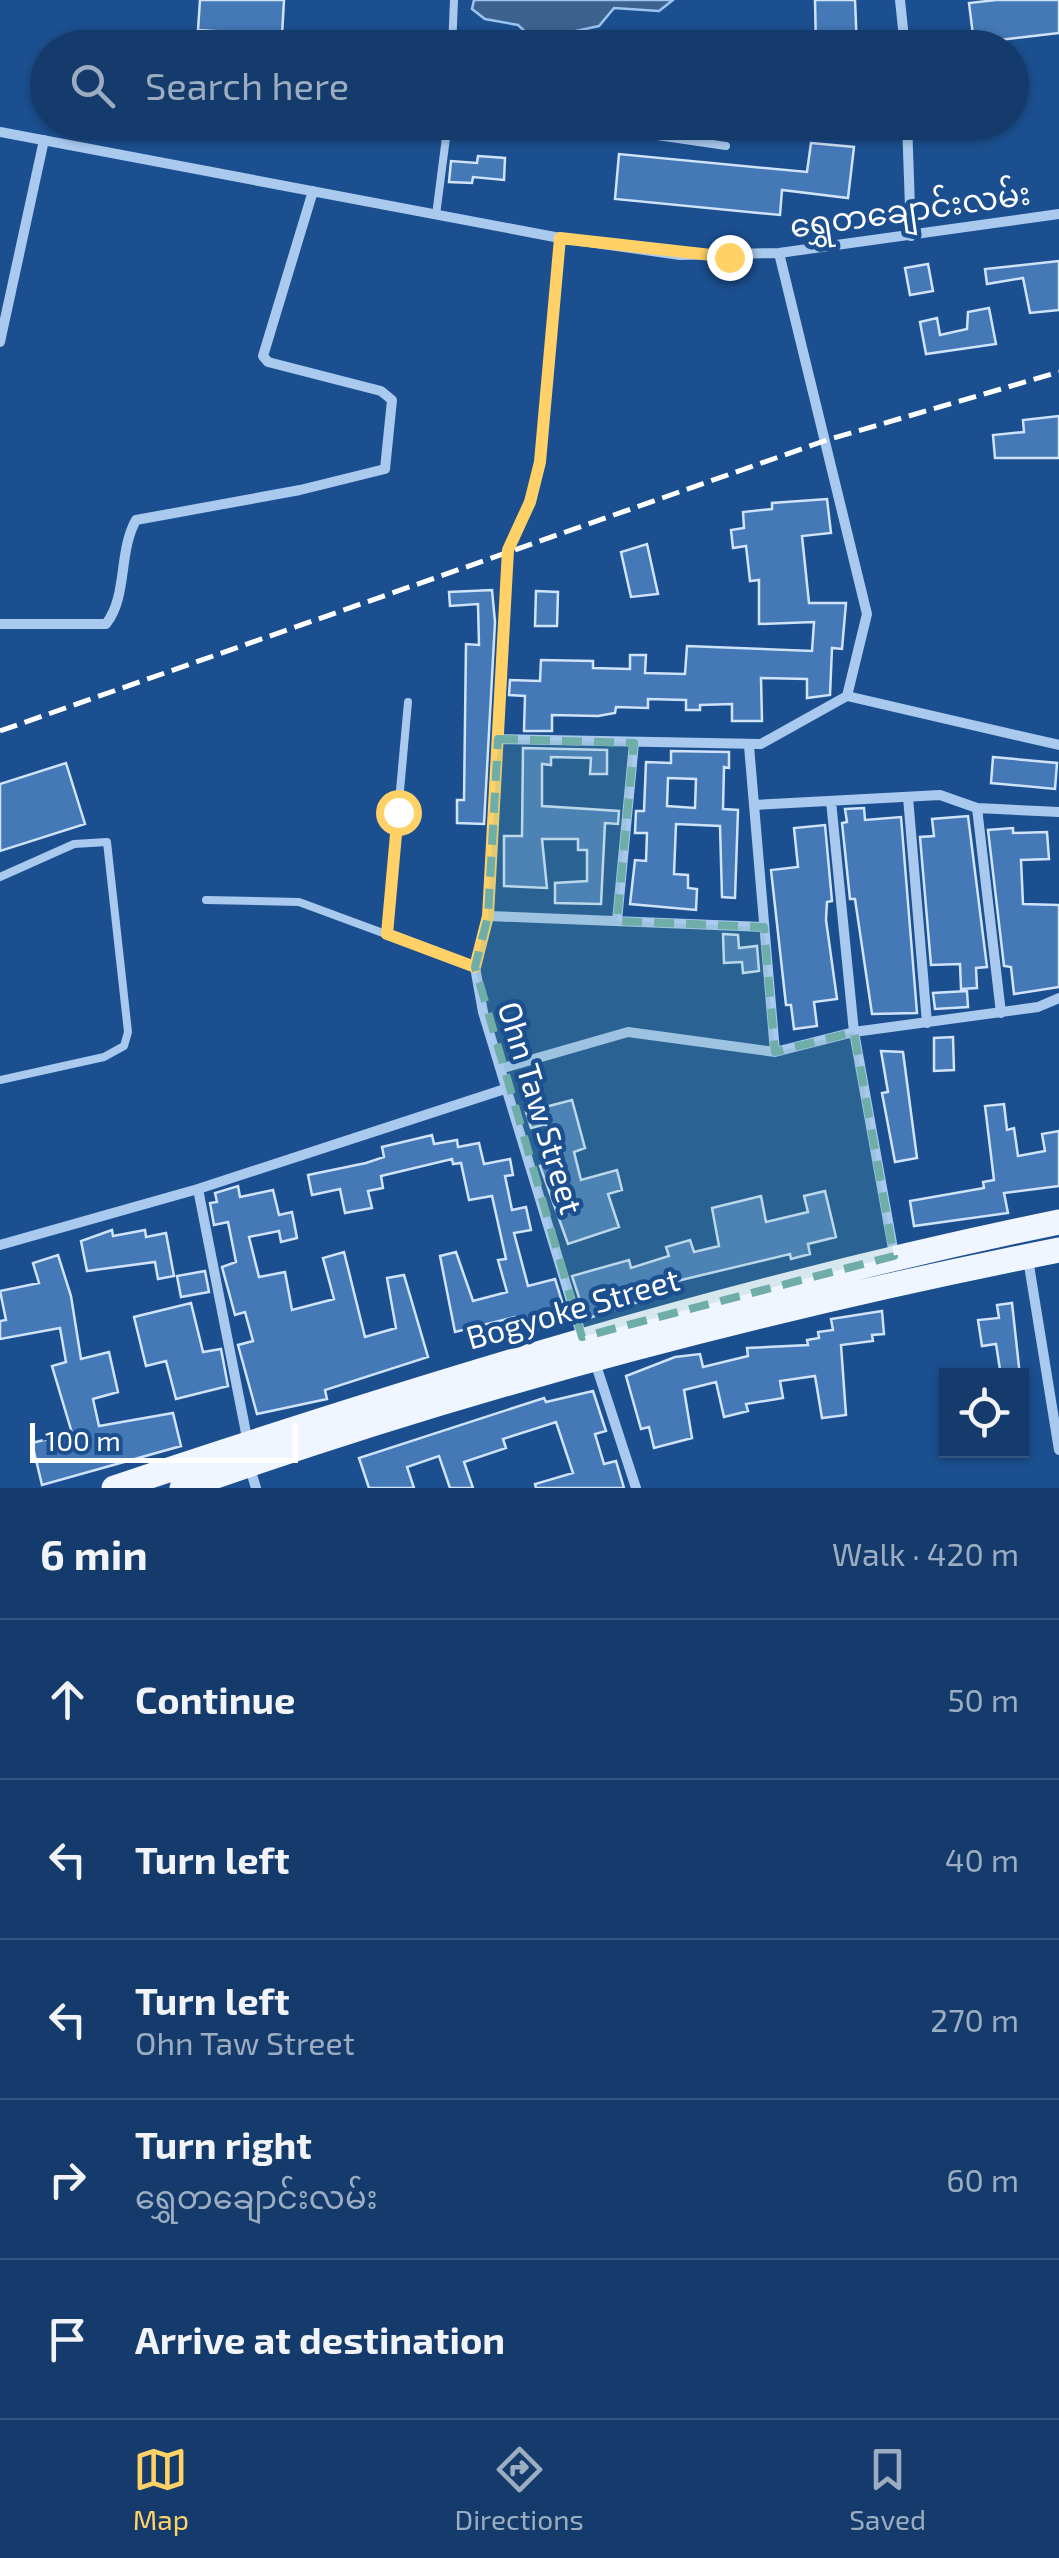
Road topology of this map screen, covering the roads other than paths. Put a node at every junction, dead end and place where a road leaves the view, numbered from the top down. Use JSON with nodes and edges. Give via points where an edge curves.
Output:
{"nodes":[{"id":1,"x":454,"y":0,"type":"edge"},
{"id":2,"x":900,"y":0,"type":"edge"},
{"id":3,"x":453,"y":30,"type":"edge"},
{"id":4,"x":903,"y":30,"type":"edge"},
{"id":5,"x":0,"y":132,"type":"edge"},
{"id":6,"x":30,"y":137,"type":"edge"},
{"id":7,"x":44,"y":140,"type":"joint"},
{"id":8,"x":446,"y":140,"type":"edge"},
{"id":9,"x":685,"y":140,"type":"edge"},
{"id":10,"x":908,"y":140,"type":"edge"},
{"id":11,"x":726,"y":146,"type":"dead end"},
{"id":12,"x":313,"y":191,"type":"junction"},
{"id":13,"x":1059,"y":214,"type":"edge"},
{"id":14,"x":436,"y":215,"type":"junction"},
{"id":15,"x":911,"y":236,"type":"junction"},
{"id":16,"x":560,"y":238,"type":"junction"},
{"id":17,"x":779,"y":254,"type":"junction"},
{"id":18,"x":0,"y":342,"type":"edge"},
{"id":19,"x":0,"y":624,"type":"edge"},
{"id":20,"x":847,"y":696,"type":"junction"},
{"id":21,"x":408,"y":702,"type":"dead end"},
{"id":22,"x":498,"y":739,"type":"junction"},
{"id":23,"x":634,"y":743,"type":"junction"},
{"id":24,"x":749,"y":746,"type":"junction"},
{"id":25,"x":1059,"y":746,"type":"edge"},
{"id":26,"x":908,"y":797,"type":"junction"},
{"id":27,"x":831,"y":801,"type":"junction"},
{"id":28,"x":754,"y":805,"type":"junction"},
{"id":29,"x":978,"y":808,"type":"junction"},
{"id":30,"x":1059,"y":812,"type":"edge"},
{"id":31,"x":0,"y":878,"type":"edge"},
{"id":32,"x":206,"y":900,"type":"dead end"},
{"id":33,"x":488,"y":916,"type":"junction"},
{"id":34,"x":617,"y":921,"type":"junction"},
{"id":35,"x":764,"y":926,"type":"junction"},
{"id":36,"x":387,"y":934,"type":"junction"},
{"id":37,"x":475,"y":967,"type":"junction"},
{"id":38,"x":1059,"y":998,"type":"edge"},
{"id":39,"x":1001,"y":1012,"type":"junction"},
{"id":40,"x":927,"y":1022,"type":"junction"},
{"id":41,"x":854,"y":1032,"type":"junction"},
{"id":42,"x":775,"y":1052,"type":"junction"},
{"id":43,"x":503,"y":1068,"type":"junction"},
{"id":44,"x":0,"y":1080,"type":"edge"},
{"id":45,"x":508,"y":1088,"type":"junction"},
{"id":46,"x":198,"y":1190,"type":"junction"},
{"id":47,"x":1059,"y":1222,"type":"edge"},
{"id":48,"x":0,"y":1246,"type":"edge"},
{"id":49,"x":1059,"y":1250,"type":"edge"},
{"id":50,"x":894,"y":1256,"type":"junction"},
{"id":51,"x":1028,"y":1256,"type":"junction"},
{"id":52,"x":900,"y":1282,"type":"junction"},
{"id":53,"x":588,"y":1348,"type":"junction"},
{"id":54,"x":1059,"y":1450,"type":"edge"},
{"id":55,"x":251,"y":1465,"type":"edge"},
{"id":56,"x":114,"y":1488,"type":"edge"},
{"id":57,"x":182,"y":1488,"type":"edge"},
{"id":58,"x":636,"y":1488,"type":"edge"}],
"edges":[{"from":1,"to":3,"type":"lane"},
{"from":2,"to":4,"type":"street"},
{"from":5,"to":6,"type":"street","name":"ရွှေတချောင်းလမ်း"},
{"from":7,"to":12,"type":"street","name":"ရွှေတချောင်းလမ်း"},
{"from":7,"to":18,"type":"street"},
{"from":8,"to":14,"type":"lane"},
{"from":9,"to":11,"type":"lane"},
{"from":10,"to":15,"type":"street"},
{"from":12,"to":14,"type":"street","name":"ရွှေတချောင်းလမ်း"},
{"from":12,"to":19,"type":"street","via":[[264,356],[381,390],[392,400],[385,469],[136,520],[126,539],[115,612],[106,624]]},
{"from":13,"to":15,"type":"street","name":"ရွှေတချောင်းလမ်း"},
{"from":14,"to":16,"type":"street","name":"ရွှေတချောင်းလမ်း"},
{"from":15,"to":17,"type":"street","name":"ရွှေတချောင်းလမ်း"},
{"from":16,"to":17,"type":"street","name":"ရွှေတချောင်းလမ်း","via":[[680,255]]},
{"from":16,"to":22,"type":"street","name":"Ohn Taw Street","via":[[540,462],[508,550]]},
{"from":17,"to":20,"type":"street","via":[[867,614]]},
{"from":20,"to":24,"type":"street"},
{"from":20,"to":25,"type":"street"},
{"from":21,"to":36,"type":"lane"},
{"from":22,"to":23,"type":"street"},
{"from":22,"to":33,"type":"street","name":"Ohn Taw Street"},
{"from":23,"to":24,"type":"street"},
{"from":23,"to":34,"type":"street"},
{"from":24,"to":28,"type":"street"},
{"from":26,"to":27,"type":"street"},
{"from":26,"to":29,"type":"street","via":[[940,795]]},
{"from":26,"to":40,"type":"street"},
{"from":27,"to":28,"type":"street"},
{"from":27,"to":41,"type":"street"},
{"from":28,"to":35,"type":"street"},
{"from":29,"to":30,"type":"street"},
{"from":29,"to":39,"type":"street"},
{"from":31,"to":44,"type":"lane","via":[[74,844],[108,842],[128,1032],[124,1046],[104,1056]]},
{"from":32,"to":36,"type":"lane","via":[[299,902]]},
{"from":33,"to":34,"type":"street"},
{"from":33,"to":37,"type":"street","name":"Ohn Taw Street"},
{"from":34,"to":35,"type":"street"},
{"from":35,"to":42,"type":"street"},
{"from":36,"to":37,"type":"lane"},
{"from":37,"to":43,"type":"street","name":"Ohn Taw Street"},
{"from":38,"to":39,"type":"street"},
{"from":39,"to":40,"type":"street"},
{"from":40,"to":41,"type":"street"},
{"from":41,"to":42,"type":"street"},
{"from":41,"to":50,"type":"street"},
{"from":42,"to":43,"type":"street","via":[[628,1032]]},
{"from":43,"to":45,"type":"street","name":"Ohn Taw Street"},
{"from":45,"to":46,"type":"street"},
{"from":45,"to":53,"type":"street","name":"Ohn Taw Street"},
{"from":46,"to":48,"type":"street"},
{"from":46,"to":55,"type":"street"},
{"from":47,"to":50,"type":"main road","name":"Bogyoke Street"},
{"from":49,"to":51,"type":"main road","name":"Bogyoke Street"},
{"from":50,"to":52,"type":"street"},
{"from":50,"to":53,"type":"main road","name":"Bogyoke Street"},
{"from":51,"to":52,"type":"main road","name":"Bogyoke Street"},
{"from":51,"to":54,"type":"street"},
{"from":52,"to":53,"type":"main road","name":"Bogyoke Street"},
{"from":53,"to":55,"type":"main road","name":"Bogyoke Street"},
{"from":53,"to":58,"type":"street","name":"Ohn Taw Street"},
{"from":55,"to":56,"type":"main road","name":"Bogyoke Street"},
{"from":55,"to":57,"type":"main road","name":"Bogyoke Street"}]}
